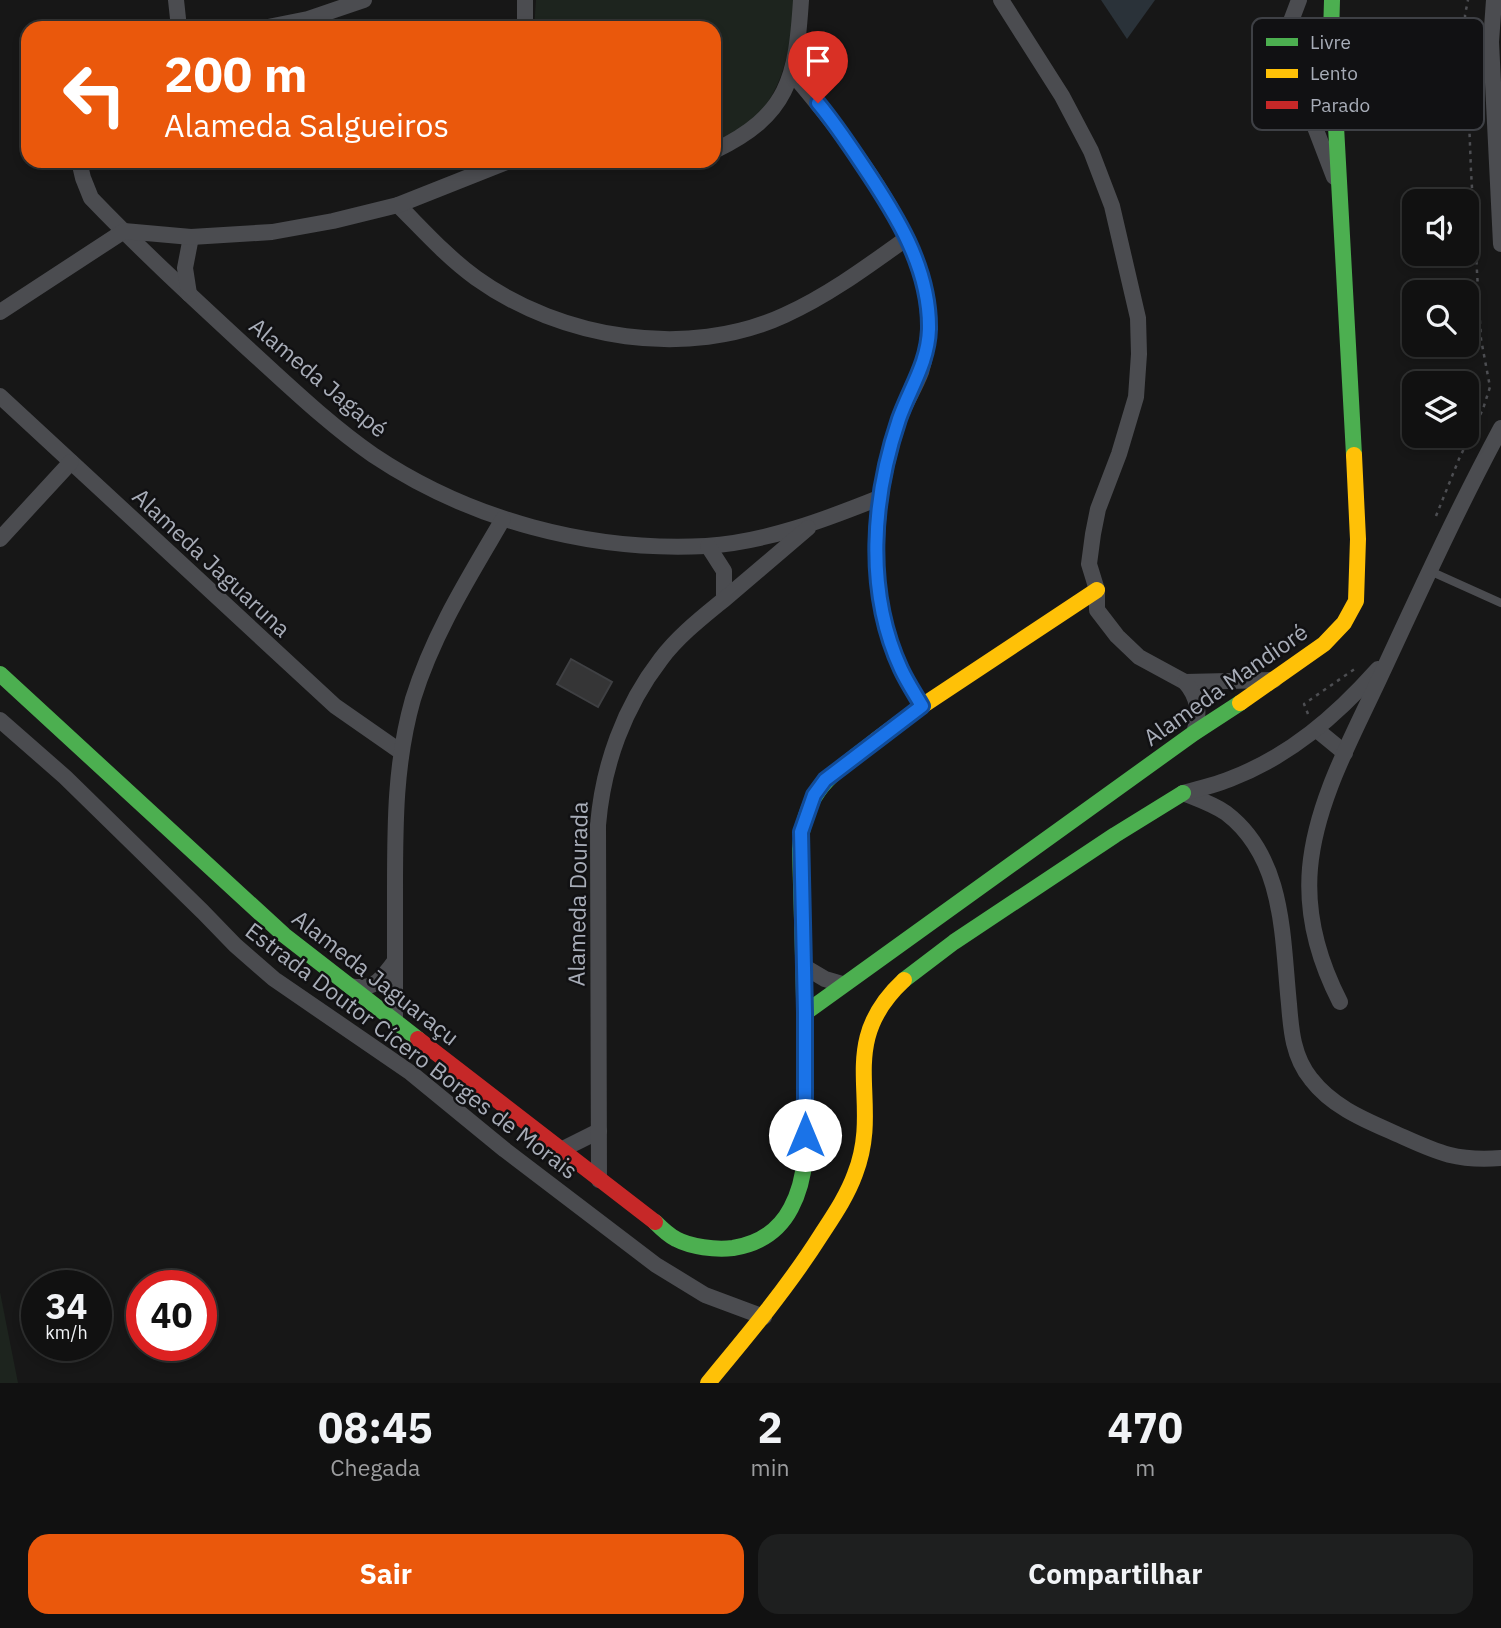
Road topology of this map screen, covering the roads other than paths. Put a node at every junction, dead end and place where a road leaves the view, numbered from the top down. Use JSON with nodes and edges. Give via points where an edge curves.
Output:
{"nodes":[{"id":1,"x":176,"y":0,"type":"edge"},
{"id":2,"x":365,"y":0,"type":"edge"},
{"id":3,"x":525,"y":0,"type":"edge"},
{"id":4,"x":802,"y":0,"type":"edge"},
{"id":5,"x":1001,"y":0,"type":"edge"},
{"id":6,"x":1299,"y":0,"type":"edge"},
{"id":7,"x":1332,"y":0,"type":"edge"},
{"id":8,"x":1494,"y":0,"type":"edge"},
{"id":9,"x":1292,"y":18,"type":"edge"},
{"id":10,"x":1331,"y":18,"type":"edge"},
{"id":11,"x":178,"y":21,"type":"edge"},
{"id":12,"x":298,"y":21,"type":"edge"},
{"id":13,"x":525,"y":21,"type":"edge"},
{"id":14,"x":792,"y":73,"type":"junction"},
{"id":15,"x":1316,"y":130,"type":"edge"},
{"id":16,"x":1336,"y":130,"type":"edge"},
{"id":17,"x":721,"y":148,"type":"edge"},
{"id":18,"x":81,"y":168,"type":"edge"},
{"id":19,"x":491,"y":168,"type":"edge"},
{"id":20,"x":1339,"y":191,"type":"junction"},
{"id":21,"x":1500,"y":201,"type":"edge"},
{"id":22,"x":398,"y":205,"type":"junction"},
{"id":23,"x":124,"y":231,"type":"junction"},
{"id":24,"x":191,"y":237,"type":"junction"},
{"id":25,"x":907,"y":239,"type":"junction"},
{"id":26,"x":1501,"y":244,"type":"edge"},
{"id":27,"x":189,"y":294,"type":"junction"},
{"id":28,"x":0,"y":312,"type":"edge"},
{"id":29,"x":0,"y":396,"type":"edge"},
{"id":30,"x":1501,"y":428,"type":"edge"},
{"id":31,"x":1494,"y":452,"type":"edge"},
{"id":32,"x":71,"y":462,"type":"junction"},
{"id":33,"x":879,"y":498,"type":"junction"},
{"id":34,"x":503,"y":519,"type":"junction"},
{"id":35,"x":812,"y":524,"type":"junction"},
{"id":36,"x":0,"y":539,"type":"edge"},
{"id":37,"x":708,"y":546,"type":"junction"},
{"id":38,"x":1430,"y":571,"type":"junction"},
{"id":39,"x":1097,"y":590,"type":"junction"},
{"id":40,"x":724,"y":599,"type":"junction"},
{"id":41,"x":1501,"y":603,"type":"edge"},
{"id":42,"x":1390,"y":656,"type":"junction"},
{"id":43,"x":0,"y":674,"type":"edge"},
{"id":44,"x":1276,"y":680,"type":"junction"},
{"id":45,"x":1185,"y":682,"type":"junction"},
{"id":46,"x":922,"y":706,"type":"junction"},
{"id":47,"x":0,"y":720,"type":"edge"},
{"id":48,"x":1321,"y":726,"type":"junction"},
{"id":49,"x":1194,"y":733,"type":"junction"},
{"id":50,"x":401,"y":752,"type":"junction"},
{"id":51,"x":1345,"y":753,"type":"junction"},
{"id":52,"x":1183,"y":793,"type":"junction"},
{"id":53,"x":395,"y":961,"type":"junction"},
{"id":54,"x":803,"y":966,"type":"junction"},
{"id":55,"x":842,"y":984,"type":"junction"},
{"id":56,"x":350,"y":986,"type":"junction"},
{"id":57,"x":1340,"y":1002,"type":"dead end"},
{"id":58,"x":805,"y":1013,"type":"junction"},
{"id":59,"x":395,"y":1021,"type":"junction"},
{"id":60,"x":599,"y":1131,"type":"junction"},
{"id":61,"x":561,"y":1150,"type":"junction"},
{"id":62,"x":1501,"y":1158,"type":"edge"},
{"id":63,"x":599,"y":1180,"type":"junction"},
{"id":64,"x":764,"y":1317,"type":"junction"},
{"id":65,"x":708,"y":1383,"type":"edge"}],
"edges":[{"from":1,"to":11,"type":"street"},
{"from":2,"to":12,"type":"street"},
{"from":3,"to":13,"type":"street"},
{"from":4,"to":14,"type":"street"},
{"from":5,"to":39,"type":"street","via":[[1091,151],[1112,206],[1138,318],[1136,397],[1093,534],[1089,564]]},
{"from":6,"to":9,"type":"street","name":"Alameda Mandioré"},
{"from":7,"to":10,"type":"street","name":"Alameda Mandioré"},
{"from":8,"to":21,"type":"street","via":[[1491,42]]},
{"from":14,"to":17,"type":"street","via":[[765,119]]},
{"from":14,"to":25,"type":"street","via":[[831,119]]},
{"from":15,"to":20,"type":"street","name":"Alameda Mandioré"},
{"from":16,"to":20,"type":"street","name":"Alameda Mandioré"},
{"from":18,"to":23,"type":"street","name":"Alameda Jagapé","via":[[91,198]]},
{"from":19,"to":22,"type":"street"},
{"from":20,"to":44,"type":"street","name":"Alameda Mandioré","via":[[1358,539],[1356,601],[1345,623],[1324,644]]},
{"from":21,"to":26,"type":"street"},
{"from":22,"to":24,"type":"street","via":[[272,232]]},
{"from":22,"to":25,"type":"street","via":[[447,254],[513,301],[571,325],[650,339],[705,336],[783,316]]},
{"from":23,"to":24,"type":"street"},
{"from":23,"to":27,"type":"street","name":"Alameda Jagapé"},
{"from":23,"to":28,"type":"street"},
{"from":24,"to":27,"type":"street","via":[[185,268]]},
{"from":25,"to":33,"type":"street","via":[[923,283],[929,331],[921,373],[901,415]]},
{"from":27,"to":34,"type":"street","name":"Alameda Jagapé","via":[[323,416],[373,455],[418,482]]},
{"from":29,"to":32,"type":"street","name":"Alameda Jaguaruna"},
{"from":30,"to":31,"type":"street"},
{"from":31,"to":38,"type":"street"},
{"from":32,"to":36,"type":"street"},
{"from":32,"to":50,"type":"street","name":"Alameda Jaguaruna","via":[[335,706]]},
{"from":33,"to":35,"type":"street","name":"Alameda Jagapé"},
{"from":33,"to":46,"type":"street","via":[[876,552],[883,609],[901,669]]},
{"from":34,"to":37,"type":"street","name":"Alameda Jagapé","via":[[600,541]]},
{"from":34,"to":50,"type":"street","via":[[453,603],[432,649]]},
{"from":35,"to":37,"type":"street","name":"Alameda Jagapé"},
{"from":35,"to":40,"type":"street","name":"Alameda Dourada"},
{"from":37,"to":40,"type":"street","via":[[724,571]]},
{"from":38,"to":41,"type":"lane"},
{"from":38,"to":42,"type":"street"},
{"from":39,"to":45,"type":"street","via":[[1097,610],[1117,636],[1139,657]]},
{"from":39,"to":46,"type":"street"},
{"from":40,"to":60,"type":"street","name":"Alameda Dourada","via":[[662,657],[637,693],[620,728],[600,795]]},
{"from":42,"to":48,"type":"street"},
{"from":42,"to":51,"type":"street"},
{"from":43,"to":56,"type":"street","name":"Alameda Jaguaraçu","via":[[284,935]]},
{"from":44,"to":45,"type":"street"},
{"from":44,"to":49,"type":"street","name":"Alameda Mandioré"},
{"from":45,"to":49,"type":"street","via":[[1197,705]]},
{"from":46,"to":54,"type":"street","via":[[825,780],[814,795],[801,832]]},
{"from":47,"to":64,"type":"street","name":"Estrada Doutor Cícero Borges de Morais","via":[[274,979],[411,1073],[656,1265],[705,1295]]},
{"from":48,"to":51,"type":"street"},
{"from":48,"to":52,"type":"street","via":[[1266,763]]},
{"from":49,"to":55,"type":"street","name":"Alameda Mandioré"},
{"from":50,"to":53,"type":"street","via":[[395,807]]},
{"from":51,"to":57,"type":"street","via":[[1320,823],[1310,868],[1316,937]]},
{"from":52,"to":62,"type":"street","via":[[1238,823],[1265,861],[1286,948],[1294,1046],[1310,1078],[1329,1098],[1362,1119],[1449,1156]]},
{"from":52,"to":64,"type":"street","via":[[929,960],[887,995],[863,1048],[865,1135],[853,1181]]},
{"from":53,"to":56,"type":"street","via":[[377,983],[364,989]]},
{"from":53,"to":59,"type":"street"},
{"from":54,"to":55,"type":"street"},
{"from":54,"to":58,"type":"street"},
{"from":55,"to":58,"type":"street","name":"Alameda Mandioré"},
{"from":56,"to":59,"type":"street","name":"Alameda Jaguaraçu"},
{"from":58,"to":63,"type":"street","name":"Alameda Jaguaraçu","via":[[805,1160],[793,1208],[778,1228],[760,1242],[736,1248],[694,1246],[676,1239]]},
{"from":59,"to":61,"type":"street","name":"Alameda Jaguaraçu"},
{"from":60,"to":61,"type":"street"},
{"from":60,"to":63,"type":"street","name":"Alameda Dourada"},
{"from":61,"to":63,"type":"street","name":"Alameda Jaguaraçu"},
{"from":64,"to":65,"type":"street"}]}
